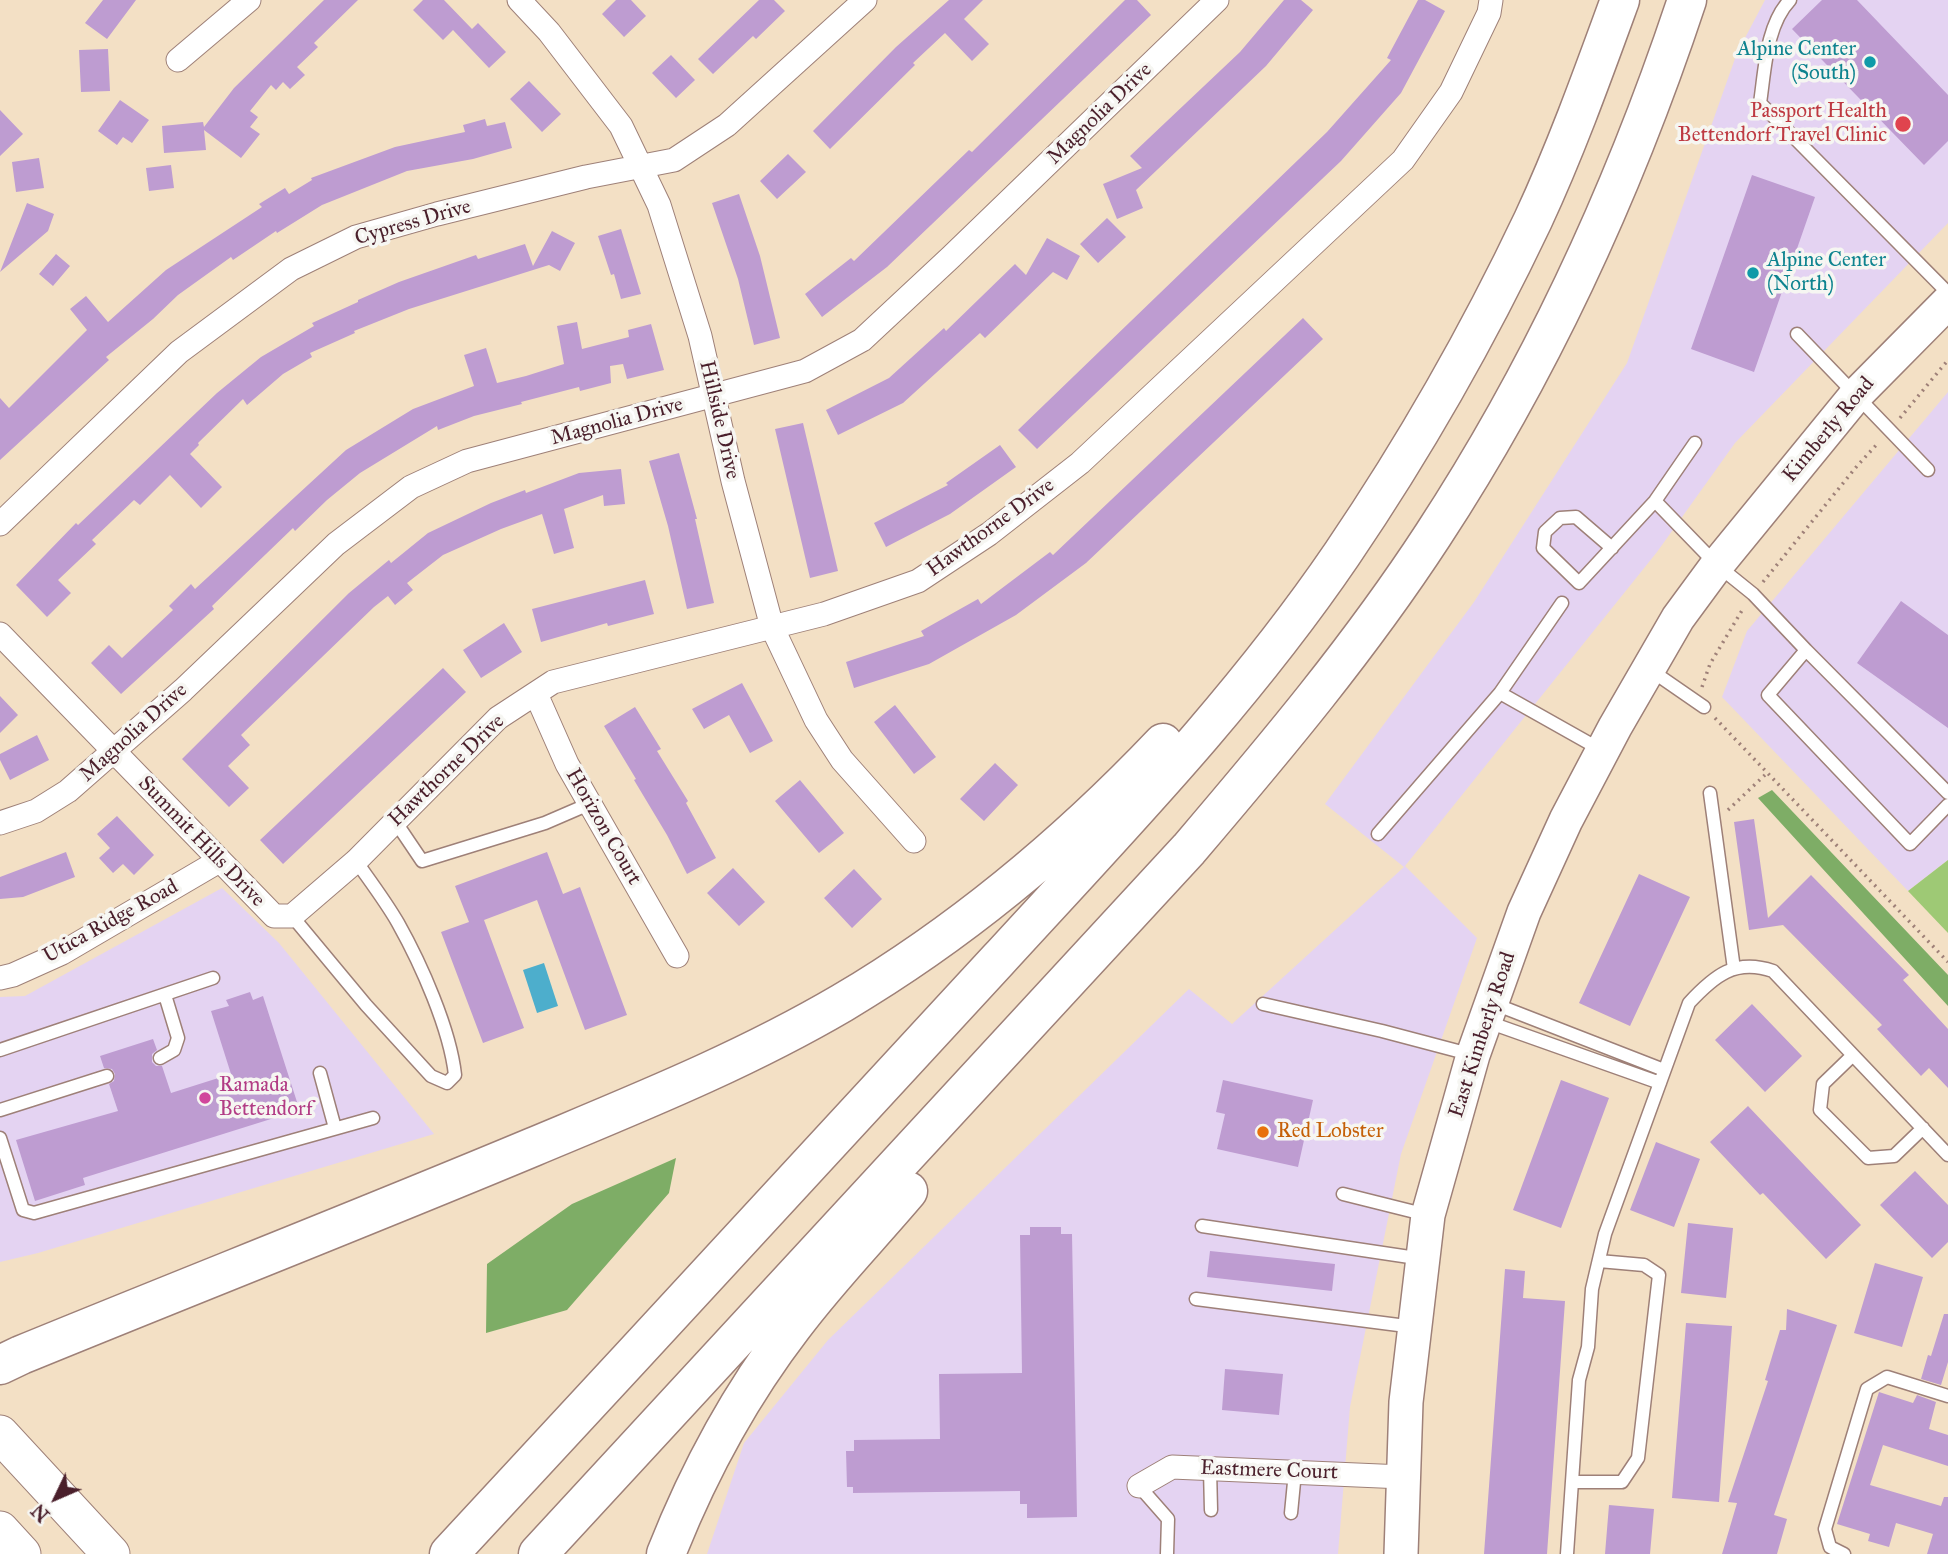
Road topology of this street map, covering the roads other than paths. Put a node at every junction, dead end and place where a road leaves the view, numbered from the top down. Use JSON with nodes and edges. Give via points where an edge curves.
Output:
{"nodes":[{"id":1,"x":249,"y":0,"type":"edge"},
{"id":2,"x":865,"y":0,"type":"edge"},
{"id":3,"x":1217,"y":0,"type":"edge"},
{"id":4,"x":1491,"y":0,"type":"edge"},
{"id":5,"x":1620,"y":0,"type":"edge"},
{"id":6,"x":1687,"y":0,"type":"edge"},
{"id":7,"x":1790,"y":0,"type":"edge"},
{"id":8,"x":527,"y":3,"type":"edge"},
{"id":9,"x":178,"y":60,"type":"dead end"},
{"id":10,"x":640,"y":167,"type":"junction"},
{"id":11,"x":1948,"y":293,"type":"edge"},
{"id":12,"x":1948,"y":302,"type":"edge"},
{"id":13,"x":1797,"y":334,"type":"dead end"},
{"id":14,"x":1856,"y":396,"type":"junction"},
{"id":15,"x":714,"y":397,"type":"junction"},
{"id":16,"x":1695,"y":443,"type":"dead end"},
{"id":17,"x":1928,"y":470,"type":"dead end"},
{"id":18,"x":1655,"y":501,"type":"junction"},
{"id":19,"x":0,"y":524,"type":"edge"},
{"id":20,"x":1612,"y":548,"type":"junction"},
{"id":21,"x":1717,"y":565,"type":"junction"},
{"id":22,"x":1562,"y":603,"type":"dead end"},
{"id":23,"x":772,"y":627,"type":"junction"},
{"id":24,"x":0,"y":634,"type":"edge"},
{"id":25,"x":1272,"y":648,"type":"junction"},
{"id":26,"x":1806,"y":650,"type":"junction"},
{"id":27,"x":1649,"y":669,"type":"junction"},
{"id":28,"x":1500,"y":693,"type":"junction"},
{"id":29,"x":536,"y":694,"type":"junction"},
{"id":30,"x":1704,"y":707,"type":"dead end"},
{"id":31,"x":113,"y":751,"type":"junction"},
{"id":32,"x":1603,"y":751,"type":"junction"},
{"id":33,"x":1710,"y":793,"type":"dead end"},
{"id":34,"x":1948,"y":793,"type":"edge"},
{"id":35,"x":589,"y":804,"type":"junction"},
{"id":36,"x":1948,"y":805,"type":"edge"},
{"id":37,"x":395,"y":821,"type":"junction"},
{"id":38,"x":0,"y":823,"type":"edge"},
{"id":39,"x":1378,"y":834,"type":"dead end"},
{"id":40,"x":914,"y":841,"type":"dead end"},
{"id":41,"x":219,"y":861,"type":"junction"},
{"id":42,"x":356,"y":861,"type":"junction"},
{"id":43,"x":292,"y":916,"type":"junction"},
{"id":44,"x":677,"y":956,"type":"dead end"},
{"id":45,"x":1734,"y":969,"type":"junction"},
{"id":46,"x":0,"y":978,"type":"edge"},
{"id":47,"x":213,"y":978,"type":"dead end"},
{"id":48,"x":165,"y":995,"type":"junction"},
{"id":49,"x":1263,"y":1004,"type":"dead end"},
{"id":50,"x":1488,"y":1012,"type":"junction"},
{"id":51,"x":0,"y":1050,"type":"edge"},
{"id":52,"x":1473,"y":1055,"type":"junction"},
{"id":53,"x":1853,"y":1055,"type":"junction"},
{"id":54,"x":160,"y":1058,"type":"dead end"},
{"id":55,"x":1664,"y":1070,"type":"junction"},
{"id":56,"x":320,"y":1073,"type":"dead end"},
{"id":57,"x":107,"y":1076,"type":"dead end"},
{"id":58,"x":979,"y":1077,"type":"junction"},
{"id":59,"x":1660,"y":1083,"type":"junction"},
{"id":60,"x":0,"y":1110,"type":"edge"},
{"id":61,"x":373,"y":1118,"type":"dead end"},
{"id":62,"x":335,"y":1128,"type":"junction"},
{"id":63,"x":1923,"y":1128,"type":"junction"},
{"id":64,"x":0,"y":1138,"type":"edge"},
{"id":65,"x":1948,"y":1154,"type":"edge"},
{"id":66,"x":1343,"y":1194,"type":"dead end"},
{"id":67,"x":1428,"y":1215,"type":"junction"},
{"id":68,"x":1202,"y":1226,"type":"dead end"},
{"id":69,"x":1423,"y":1259,"type":"junction"},
{"id":70,"x":1599,"y":1261,"type":"junction"},
{"id":71,"x":1196,"y":1299,"type":"dead end"},
{"id":72,"x":1414,"y":1327,"type":"junction"},
{"id":73,"x":0,"y":1366,"type":"edge"},
{"id":74,"x":1948,"y":1396,"type":"edge"},
{"id":75,"x":0,"y":1434,"type":"edge"},
{"id":76,"x":1210,"y":1469,"type":"junction"},
{"id":77,"x":1295,"y":1472,"type":"junction"},
{"id":78,"x":1403,"y":1477,"type":"junction"},
{"id":79,"x":1572,"y":1482,"type":"junction"},
{"id":80,"x":1139,"y":1486,"type":"joint"},
{"id":81,"x":1211,"y":1510,"type":"dead end"},
{"id":82,"x":1291,"y":1513,"type":"dead end"},
{"id":83,"x":0,"y":1530,"type":"edge"},
{"id":84,"x":22,"y":1554,"type":"edge"},
{"id":85,"x":111,"y":1554,"type":"edge"},
{"id":86,"x":449,"y":1554,"type":"edge"},
{"id":87,"x":538,"y":1554,"type":"edge"},
{"id":88,"x":666,"y":1554,"type":"edge"},
{"id":89,"x":1167,"y":1554,"type":"edge"},
{"id":90,"x":1401,"y":1554,"type":"edge"},
{"id":91,"x":1567,"y":1554,"type":"edge"},
{"id":92,"x":1844,"y":1554,"type":"edge"}],
"edges":[{"from":1,"to":9,"type":"street"},
{"from":2,"to":10,"type":"street","name":"Cypress Drive","via":[[727,125],[674,160]]},
{"from":3,"to":15,"type":"street","name":"Magnolia Drive","via":[[862,340],[805,371]]},
{"from":4,"to":23,"type":"street","name":"Hawthorne Drive","via":[[1451,92],[1403,160],[1080,463],[989,534],[918,581]]},
{"from":5,"to":25,"type":"highway","via":[[1534,218],[1469,344],[1342,554]]},
{"from":6,"to":58,"type":"highway","via":[[1628,160],[1582,266],[1491,440],[1433,535],[1351,653],[1264,761]]},
{"from":7,"to":11,"type":"lane","via":[[1771,36],[1760,103]]},
{"from":8,"to":10,"type":"street","name":"Hillside Drive","via":[[621,126]]},
{"from":10,"to":15,"type":"street","name":"Hillside Drive","via":[[659,205]]},
{"from":10,"to":19,"type":"street","name":"Cypress Drive","via":[[356,237],[291,269],[179,352]]},
{"from":12,"to":14,"type":"main road","name":"Kimberly Road"},
{"from":13,"to":14,"type":"lane"},
{"from":14,"to":17,"type":"lane"},
{"from":14,"to":21,"type":"main road","name":"Kimberly Road"},
{"from":15,"to":23,"type":"street","name":"Hillside Drive"},
{"from":15,"to":31,"type":"street","name":"Magnolia Drive","via":[[467,461],[411,487],[335,544]]},
{"from":16,"to":18,"type":"lane"},
{"from":18,"to":20,"type":"lane"},
{"from":18,"to":21,"type":"lane"},
{"from":20,"to":20,"type":"lane","via":[[1579,583],[1543,548],[1545,532],[1560,518],[1576,517]]},
{"from":21,"to":26,"type":"lane","via":[[1753,594]]},
{"from":21,"to":27,"type":"main road","name":"East Kimberly Road","via":[[1678,618]]},
{"from":22,"to":28,"type":"lane"},
{"from":23,"to":29,"type":"street","name":"Hawthorne Drive","via":[[553,682]]},
{"from":23,"to":40,"type":"street","name":"Hillside Drive","via":[[822,730],[842,760]]},
{"from":24,"to":31,"type":"street","name":"Summit Hills Drive"},
{"from":25,"to":73,"type":"highway","via":[[1217,685],[1087,818],[981,907],[924,951],[844,1002],[653,1097]]},
{"from":25,"to":86,"type":"highway","via":[[1222,713],[1106,844]]},
{"from":26,"to":34,"type":"lane"},
{"from":26,"to":36,"type":"lane","via":[[1768,695],[1910,844]]},
{"from":27,"to":30,"type":"lane"},
{"from":27,"to":32,"type":"main road","name":"East Kimberly Road"},
{"from":28,"to":32,"type":"lane"},
{"from":28,"to":39,"type":"lane"},
{"from":29,"to":35,"type":"street","name":"Horizon Court"},
{"from":29,"to":37,"type":"street","name":"Hawthorne Drive","via":[[498,718]]},
{"from":31,"to":38,"type":"street","name":"Magnolia Drive","via":[[68,791],[36,811]]},
{"from":31,"to":41,"type":"street","name":"Summit Hills Drive"},
{"from":32,"to":50,"type":"main road","name":"East Kimberly Road","via":[[1524,912]]},
{"from":33,"to":45,"type":"lane"},
{"from":35,"to":37,"type":"lane","via":[[545,823],[422,861]]},
{"from":35,"to":44,"type":"street","name":"Horizon Court"},
{"from":37,"to":42,"type":"street","name":"Hawthorne Drive"},
{"from":41,"to":43,"type":"street","name":"Summit Hills Drive","via":[[274,916]]},
{"from":41,"to":46,"type":"street","name":"Utica Ridge Road","via":[[62,953]]},
{"from":42,"to":43,"type":"street","name":"Hawthorne Drive"},
{"from":42,"to":43,"type":"lane","via":[[398,922],[428,988],[453,1056],[454,1075],[447,1083],[431,1076]]},
{"from":45,"to":53,"type":"lane","via":[[1754,965],[1773,971]]},
{"from":45,"to":55,"type":"lane","via":[[1710,980],[1689,1003]]},
{"from":47,"to":48,"type":"lane"},
{"from":48,"to":51,"type":"lane"},
{"from":48,"to":54,"type":"lane","via":[[178,1038],[174,1050]]},
{"from":49,"to":52,"type":"lane"},
{"from":50,"to":52,"type":"main road","name":"East Kimberly Road"},
{"from":50,"to":55,"type":"lane"},
{"from":50,"to":59,"type":"lane"},
{"from":52,"to":67,"type":"main road","name":"East Kimberly Road"},
{"from":53,"to":63,"type":"lane"},
{"from":53,"to":63,"type":"lane","via":[[1823,1084],[1821,1110],[1868,1158],[1894,1156]]},
{"from":55,"to":59,"type":"lane"},
{"from":56,"to":62,"type":"lane"},
{"from":57,"to":60,"type":"lane"},
{"from":58,"to":87,"type":"highway"},
{"from":58,"to":88,"type":"highway","via":[[962,1126],[765,1363],[703,1470]]},
{"from":59,"to":70,"type":"lane"},
{"from":61,"to":62,"type":"lane"},
{"from":62,"to":64,"type":"lane","via":[[34,1213],[23,1210]]},
{"from":63,"to":65,"type":"lane"},
{"from":66,"to":67,"type":"lane"},
{"from":67,"to":69,"type":"main road","name":"East Kimberly Road"},
{"from":68,"to":69,"type":"lane"},
{"from":69,"to":72,"type":"main road","name":"East Kimberly Road"},
{"from":70,"to":79,"type":"lane","via":[[1579,1380]]},
{"from":70,"to":79,"type":"lane","via":[[1644,1265],[1659,1275],[1638,1458],[1622,1482]]},
{"from":71,"to":72,"type":"lane"},
{"from":72,"to":78,"type":"main road","name":"East Kimberly Road"},
{"from":74,"to":92,"type":"lane","via":[[1887,1377],[1867,1389],[1825,1529],[1830,1547]]},
{"from":75,"to":85,"type":"main road"},
{"from":76,"to":77,"type":"street","name":"Eastmere Court"},
{"from":76,"to":80,"type":"street","name":"Eastmere Court","via":[[1172,1467]]},
{"from":76,"to":81,"type":"lane"},
{"from":77,"to":78,"type":"street","name":"Eastmere Court"},
{"from":77,"to":82,"type":"lane"},
{"from":78,"to":90,"type":"main road","name":"East Kimberly Road"},
{"from":79,"to":91,"type":"lane"},
{"from":80,"to":89,"type":"lane","via":[[1168,1519]]},
{"from":83,"to":84,"type":"main road"}]}
